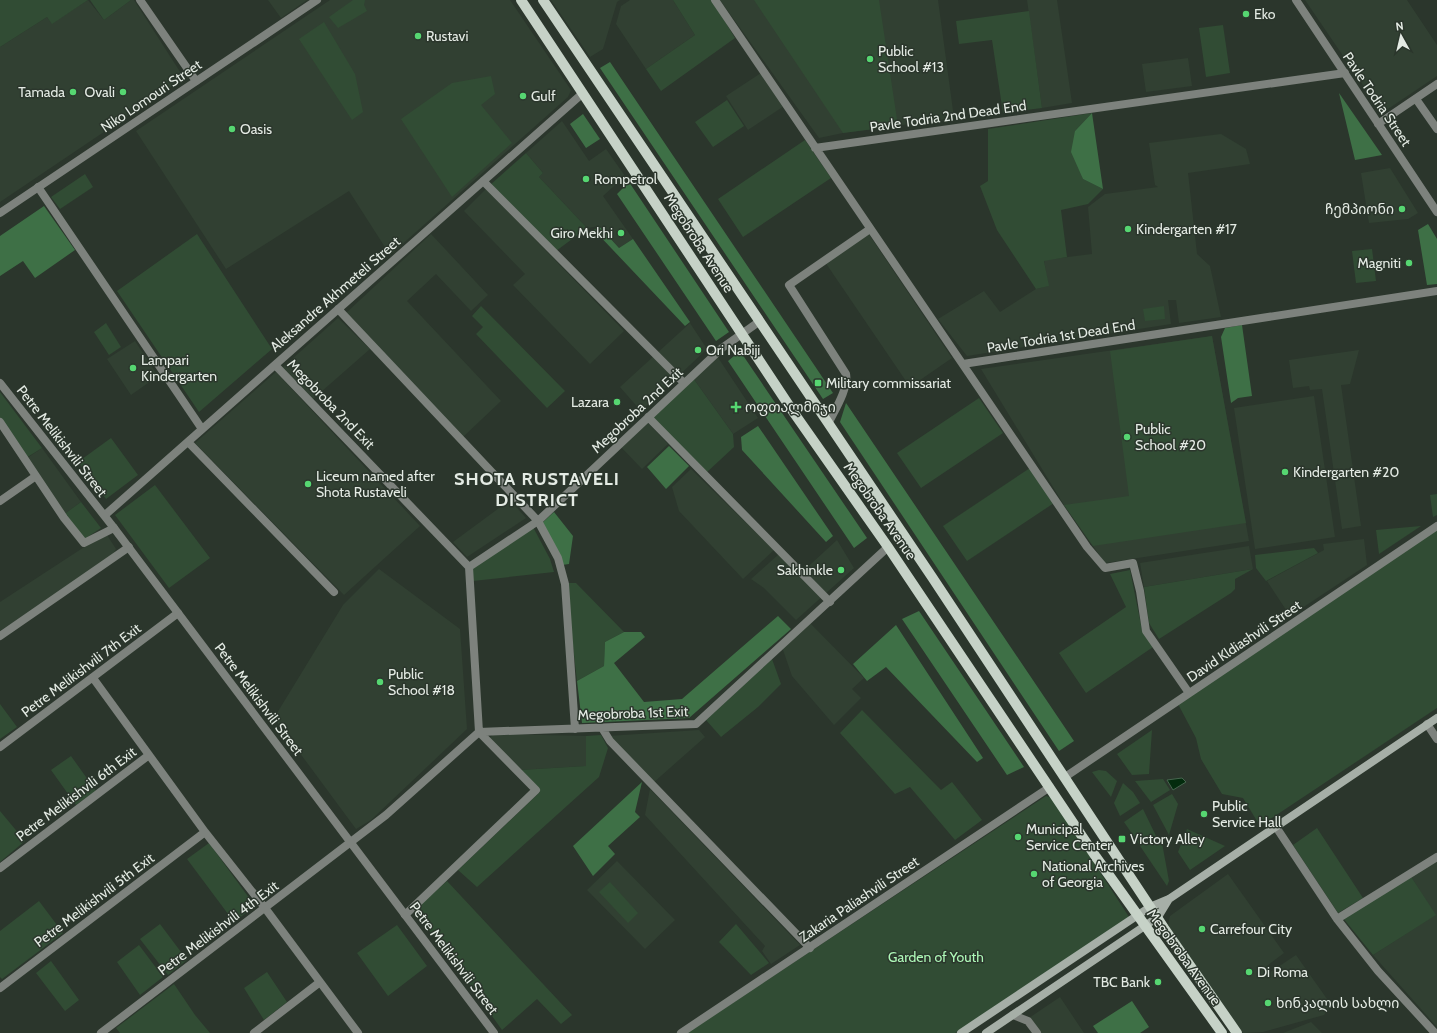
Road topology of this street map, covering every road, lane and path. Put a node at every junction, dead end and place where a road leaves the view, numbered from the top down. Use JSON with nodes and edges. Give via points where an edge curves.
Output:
{"nodes":[{"id":1,"x":140,"y":0,"type":"edge"},
{"id":2,"x":316,"y":0,"type":"edge"},
{"id":3,"x":522,"y":0,"type":"edge"},
{"id":4,"x":543,"y":0,"type":"edge"},
{"id":5,"x":715,"y":0,"type":"edge"},
{"id":6,"x":1296,"y":0,"type":"edge"},
{"id":7,"x":1345,"y":73,"type":"junction"},
{"id":8,"x":196,"y":81,"type":"junction"},
{"id":9,"x":1437,"y":84,"type":"edge"},
{"id":10,"x":583,"y":93,"type":"junction"},
{"id":11,"x":1416,"y":99,"type":"junction"},
{"id":12,"x":1378,"y":124,"type":"junction"},
{"id":13,"x":1437,"y":129,"type":"edge"},
{"id":14,"x":815,"y":148,"type":"junction"},
{"id":15,"x":483,"y":181,"type":"junction"},
{"id":16,"x":38,"y":188,"type":"junction"},
{"id":17,"x":1437,"y":212,"type":"edge"},
{"id":18,"x":0,"y":213,"type":"edge"},
{"id":19,"x":870,"y":229,"type":"junction"},
{"id":20,"x":1437,"y":291,"type":"edge"},
{"id":21,"x":338,"y":309,"type":"junction"},
{"id":22,"x":760,"y":321,"type":"junction"},
{"id":23,"x":742,"y":333,"type":"junction"},
{"id":24,"x":963,"y":364,"type":"junction"},
{"id":25,"x":275,"y":365,"type":"junction"},
{"id":26,"x":0,"y":383,"type":"edge"},
{"id":27,"x":684,"y":383,"type":"junction"},
{"id":28,"x":648,"y":417,"type":"junction"},
{"id":29,"x":825,"y":417,"type":"junction"},
{"id":30,"x":0,"y":422,"type":"edge"},
{"id":31,"x":202,"y":429,"type":"junction"},
{"id":32,"x":188,"y":442,"type":"junction"},
{"id":33,"x":36,"y":476,"type":"junction"},
{"id":34,"x":0,"y":501,"type":"edge"},
{"id":35,"x":105,"y":515,"type":"junction"},
{"id":36,"x":538,"y":521,"type":"junction"},
{"id":37,"x":1437,"y":526,"type":"edge"},
{"id":38,"x":114,"y":528,"type":"junction"},
{"id":39,"x":129,"y":547,"type":"junction"},
{"id":40,"x":888,"y":547,"type":"junction"},
{"id":41,"x":469,"y":567,"type":"junction"},
{"id":42,"x":334,"y":592,"type":"dead end"},
{"id":43,"x":830,"y":602,"type":"junction"},
{"id":44,"x":178,"y":613,"type":"junction"},
{"id":45,"x":0,"y":636,"type":"edge"},
{"id":46,"x":93,"y":678,"type":"junction"},
{"id":47,"x":1189,"y":694,"type":"junction"},
{"id":48,"x":1437,"y":718,"type":"edge"},
{"id":49,"x":1427,"y":724,"type":"junction"},
{"id":50,"x":602,"y":728,"type":"junction"},
{"id":51,"x":575,"y":729,"type":"junction"},
{"id":52,"x":479,"y":732,"type":"junction"},
{"id":53,"x":1437,"y":739,"type":"edge"},
{"id":54,"x":0,"y":747,"type":"edge"},
{"id":55,"x":149,"y":755,"type":"junction"},
{"id":56,"x":1065,"y":777,"type":"junction"},
{"id":57,"x":1050,"y":787,"type":"junction"},
{"id":58,"x":1276,"y":827,"type":"junction"},
{"id":59,"x":205,"y":832,"type":"junction"},
{"id":60,"x":351,"y":843,"type":"junction"},
{"id":61,"x":1437,"y":857,"type":"edge"},
{"id":62,"x":0,"y":868,"type":"edge"},
{"id":63,"x":1169,"y":899,"type":"junction"},
{"id":64,"x":1150,"y":906,"type":"junction"},
{"id":65,"x":265,"y":908,"type":"junction"},
{"id":66,"x":405,"y":915,"type":"junction"},
{"id":67,"x":1137,"y":915,"type":"junction"},
{"id":68,"x":1158,"y":918,"type":"junction"},
{"id":69,"x":1337,"y":919,"type":"junction"},
{"id":70,"x":1145,"y":926,"type":"junction"},
{"id":71,"x":810,"y":948,"type":"junction"},
{"id":72,"x":320,"y":982,"type":"junction"},
{"id":73,"x":0,"y":988,"type":"edge"},
{"id":74,"x":1013,"y":1015,"type":"junction"},
{"id":75,"x":101,"y":1033,"type":"edge"},
{"id":76,"x":254,"y":1033,"type":"edge"},
{"id":77,"x":358,"y":1033,"type":"edge"},
{"id":78,"x":494,"y":1033,"type":"edge"},
{"id":79,"x":681,"y":1033,"type":"edge"},
{"id":80,"x":961,"y":1033,"type":"edge"},
{"id":81,"x":986,"y":1033,"type":"edge"},
{"id":82,"x":1037,"y":1033,"type":"edge"},
{"id":83,"x":1222,"y":1033,"type":"edge"},
{"id":84,"x":1237,"y":1033,"type":"edge"},
{"id":85,"x":1435,"y":1033,"type":"edge"}],
"edges":[{"from":1,"to":8,"type":"street"},
{"from":2,"to":8,"type":"street","name":"Niko Lomouri Street"},
{"from":3,"to":10,"type":"main road","name":"Megobroba Avenue"},
{"from":4,"to":22,"type":"main road","name":"Megobroba Avenue"},
{"from":5,"to":14,"type":"street"},
{"from":6,"to":7,"type":"street","name":"Pavle Todria Street"},
{"from":7,"to":12,"type":"street","name":"Pavle Todria Street"},
{"from":7,"to":14,"type":"street","name":"Pavle Todria 2nd Dead End"},
{"from":8,"to":16,"type":"street","name":"Niko Lomouri Street"},
{"from":9,"to":11,"type":"street"},
{"from":10,"to":15,"type":"street","name":"Aleksandre Akhmeteli Street"},
{"from":10,"to":23,"type":"main road","name":"Megobroba Avenue"},
{"from":11,"to":12,"type":"street"},
{"from":11,"to":13,"type":"street"},
{"from":12,"to":17,"type":"street","name":"Pavle Todria Street"},
{"from":14,"to":19,"type":"street"},
{"from":15,"to":21,"type":"street","name":"Aleksandre Akhmeteli Street"},
{"from":15,"to":27,"type":"street"},
{"from":16,"to":18,"type":"street","name":"Niko Lomouri Street"},
{"from":16,"to":31,"type":"street"},
{"from":19,"to":24,"type":"street"},
{"from":19,"to":29,"type":"street","via":[[789,285],[846,374],[847,382],[841,401]]},
{"from":20,"to":24,"type":"street","name":"Pavle Todria 1st Dead End"},
{"from":21,"to":25,"type":"street","name":"Aleksandre Akhmeteli Street"},
{"from":21,"to":36,"type":"street"},
{"from":22,"to":23,"type":"street","name":"Megobroba 2nd Exit"},
{"from":22,"to":29,"type":"main road","name":"Megobroba Avenue"},
{"from":23,"to":27,"type":"street","name":"Megobroba 2nd Exit"},
{"from":23,"to":40,"type":"main road","name":"Megobroba Avenue","via":[[794,413]]},
{"from":24,"to":47,"type":"street","via":[[1087,547],[1105,568],[1134,563],[1146,631]]},
{"from":25,"to":31,"type":"street","name":"Aleksandre Akhmeteli Street"},
{"from":25,"to":41,"type":"street","name":"Megobroba 2nd Exit"},
{"from":26,"to":35,"type":"street","name":"Petre Melikishvili Street"},
{"from":27,"to":28,"type":"street","name":"Megobroba 2nd Exit"},
{"from":28,"to":36,"type":"street","name":"Megobroba 2nd Exit"},
{"from":28,"to":43,"type":"street"},
{"from":29,"to":56,"type":"main road","name":"Megobroba Avenue"},
{"from":30,"to":33,"type":"street"},
{"from":31,"to":32,"type":"street","name":"Aleksandre Akhmeteli Street"},
{"from":32,"to":35,"type":"street","name":"Aleksandre Akhmeteli Street"},
{"from":32,"to":42,"type":"street"},
{"from":33,"to":34,"type":"street"},
{"from":33,"to":38,"type":"street","via":[[84,543]]},
{"from":35,"to":38,"type":"street","name":"Petre Melikishvili Street"},
{"from":36,"to":41,"type":"street","name":"Megobroba 2nd Exit"},
{"from":36,"to":51,"type":"street","via":[[558,558],[564,584]]},
{"from":37,"to":47,"type":"street","name":"David Kldiashvili Street"},
{"from":38,"to":39,"type":"street","name":"Petre Melikishvili Street"},
{"from":39,"to":44,"type":"street","name":"Petre Melikishvili Street"},
{"from":39,"to":45,"type":"street"},
{"from":40,"to":43,"type":"street","name":"Megobroba 1st Exit"},
{"from":40,"to":57,"type":"main road","name":"Megobroba Avenue"},
{"from":41,"to":52,"type":"street"},
{"from":43,"to":50,"type":"street","name":"Megobroba 1st Exit","via":[[696,724]]},
{"from":44,"to":46,"type":"street","name":"Petre Melikishvili 7th Exit"},
{"from":44,"to":60,"type":"street","name":"Petre Melikishvili Street"},
{"from":46,"to":54,"type":"street","name":"Petre Melikishvili 7th Exit"},
{"from":46,"to":55,"type":"street"},
{"from":47,"to":56,"type":"street","name":"David Kldiashvili Street"},
{"from":48,"to":49,"type":"main road"},
{"from":49,"to":53,"type":"street"},
{"from":49,"to":58,"type":"main road"},
{"from":50,"to":51,"type":"street","name":"Megobroba 1st Exit"},
{"from":50,"to":71,"type":"street","via":[[610,741]]},
{"from":51,"to":52,"type":"street","name":"Megobroba 1st Exit"},
{"from":52,"to":60,"type":"street"},
{"from":52,"to":66,"type":"street","via":[[536,790]]},
{"from":55,"to":59,"type":"street"},
{"from":55,"to":62,"type":"street","name":"Petre Melikishvili 6th Exit"},
{"from":56,"to":64,"type":"main road","name":"Megobroba Avenue"},
{"from":57,"to":67,"type":"main road","name":"Megobroba Avenue"},
{"from":57,"to":71,"type":"street","name":"Zakaria Paliashvili Street"},
{"from":58,"to":63,"type":"main road"},
{"from":58,"to":69,"type":"street"},
{"from":59,"to":65,"type":"street"},
{"from":59,"to":73,"type":"street","name":"Petre Melikishvili 5th Exit"},
{"from":60,"to":65,"type":"street","name":"Petre Melikishvili 4th Exit"},
{"from":60,"to":66,"type":"street","name":"Petre Melikishvili Street"},
{"from":61,"to":69,"type":"street"},
{"from":63,"to":64,"type":"main road"},
{"from":63,"to":68,"type":"main road"},
{"from":64,"to":67,"type":"main road"},
{"from":64,"to":68,"type":"main road","name":"Megobroba Avenue"},
{"from":65,"to":72,"type":"street"},
{"from":65,"to":75,"type":"street","name":"Petre Melikishvili 4th Exit"},
{"from":66,"to":78,"type":"street","name":"Petre Melikishvili Street"},
{"from":67,"to":70,"type":"main road","name":"Megobroba Avenue"},
{"from":67,"to":80,"type":"main road"},
{"from":68,"to":70,"type":"main road"},
{"from":68,"to":84,"type":"main road","name":"Megobroba Avenue"},
{"from":69,"to":85,"type":"street","via":[[1378,971]]},
{"from":70,"to":74,"type":"main road"},
{"from":70,"to":83,"type":"main road","name":"Megobroba Avenue"},
{"from":71,"to":79,"type":"street","name":"Zakaria Paliashvili Street"},
{"from":72,"to":76,"type":"street"},
{"from":72,"to":77,"type":"street"},
{"from":74,"to":81,"type":"main road"},
{"from":74,"to":82,"type":"street","via":[[1028,1021]]}]}
